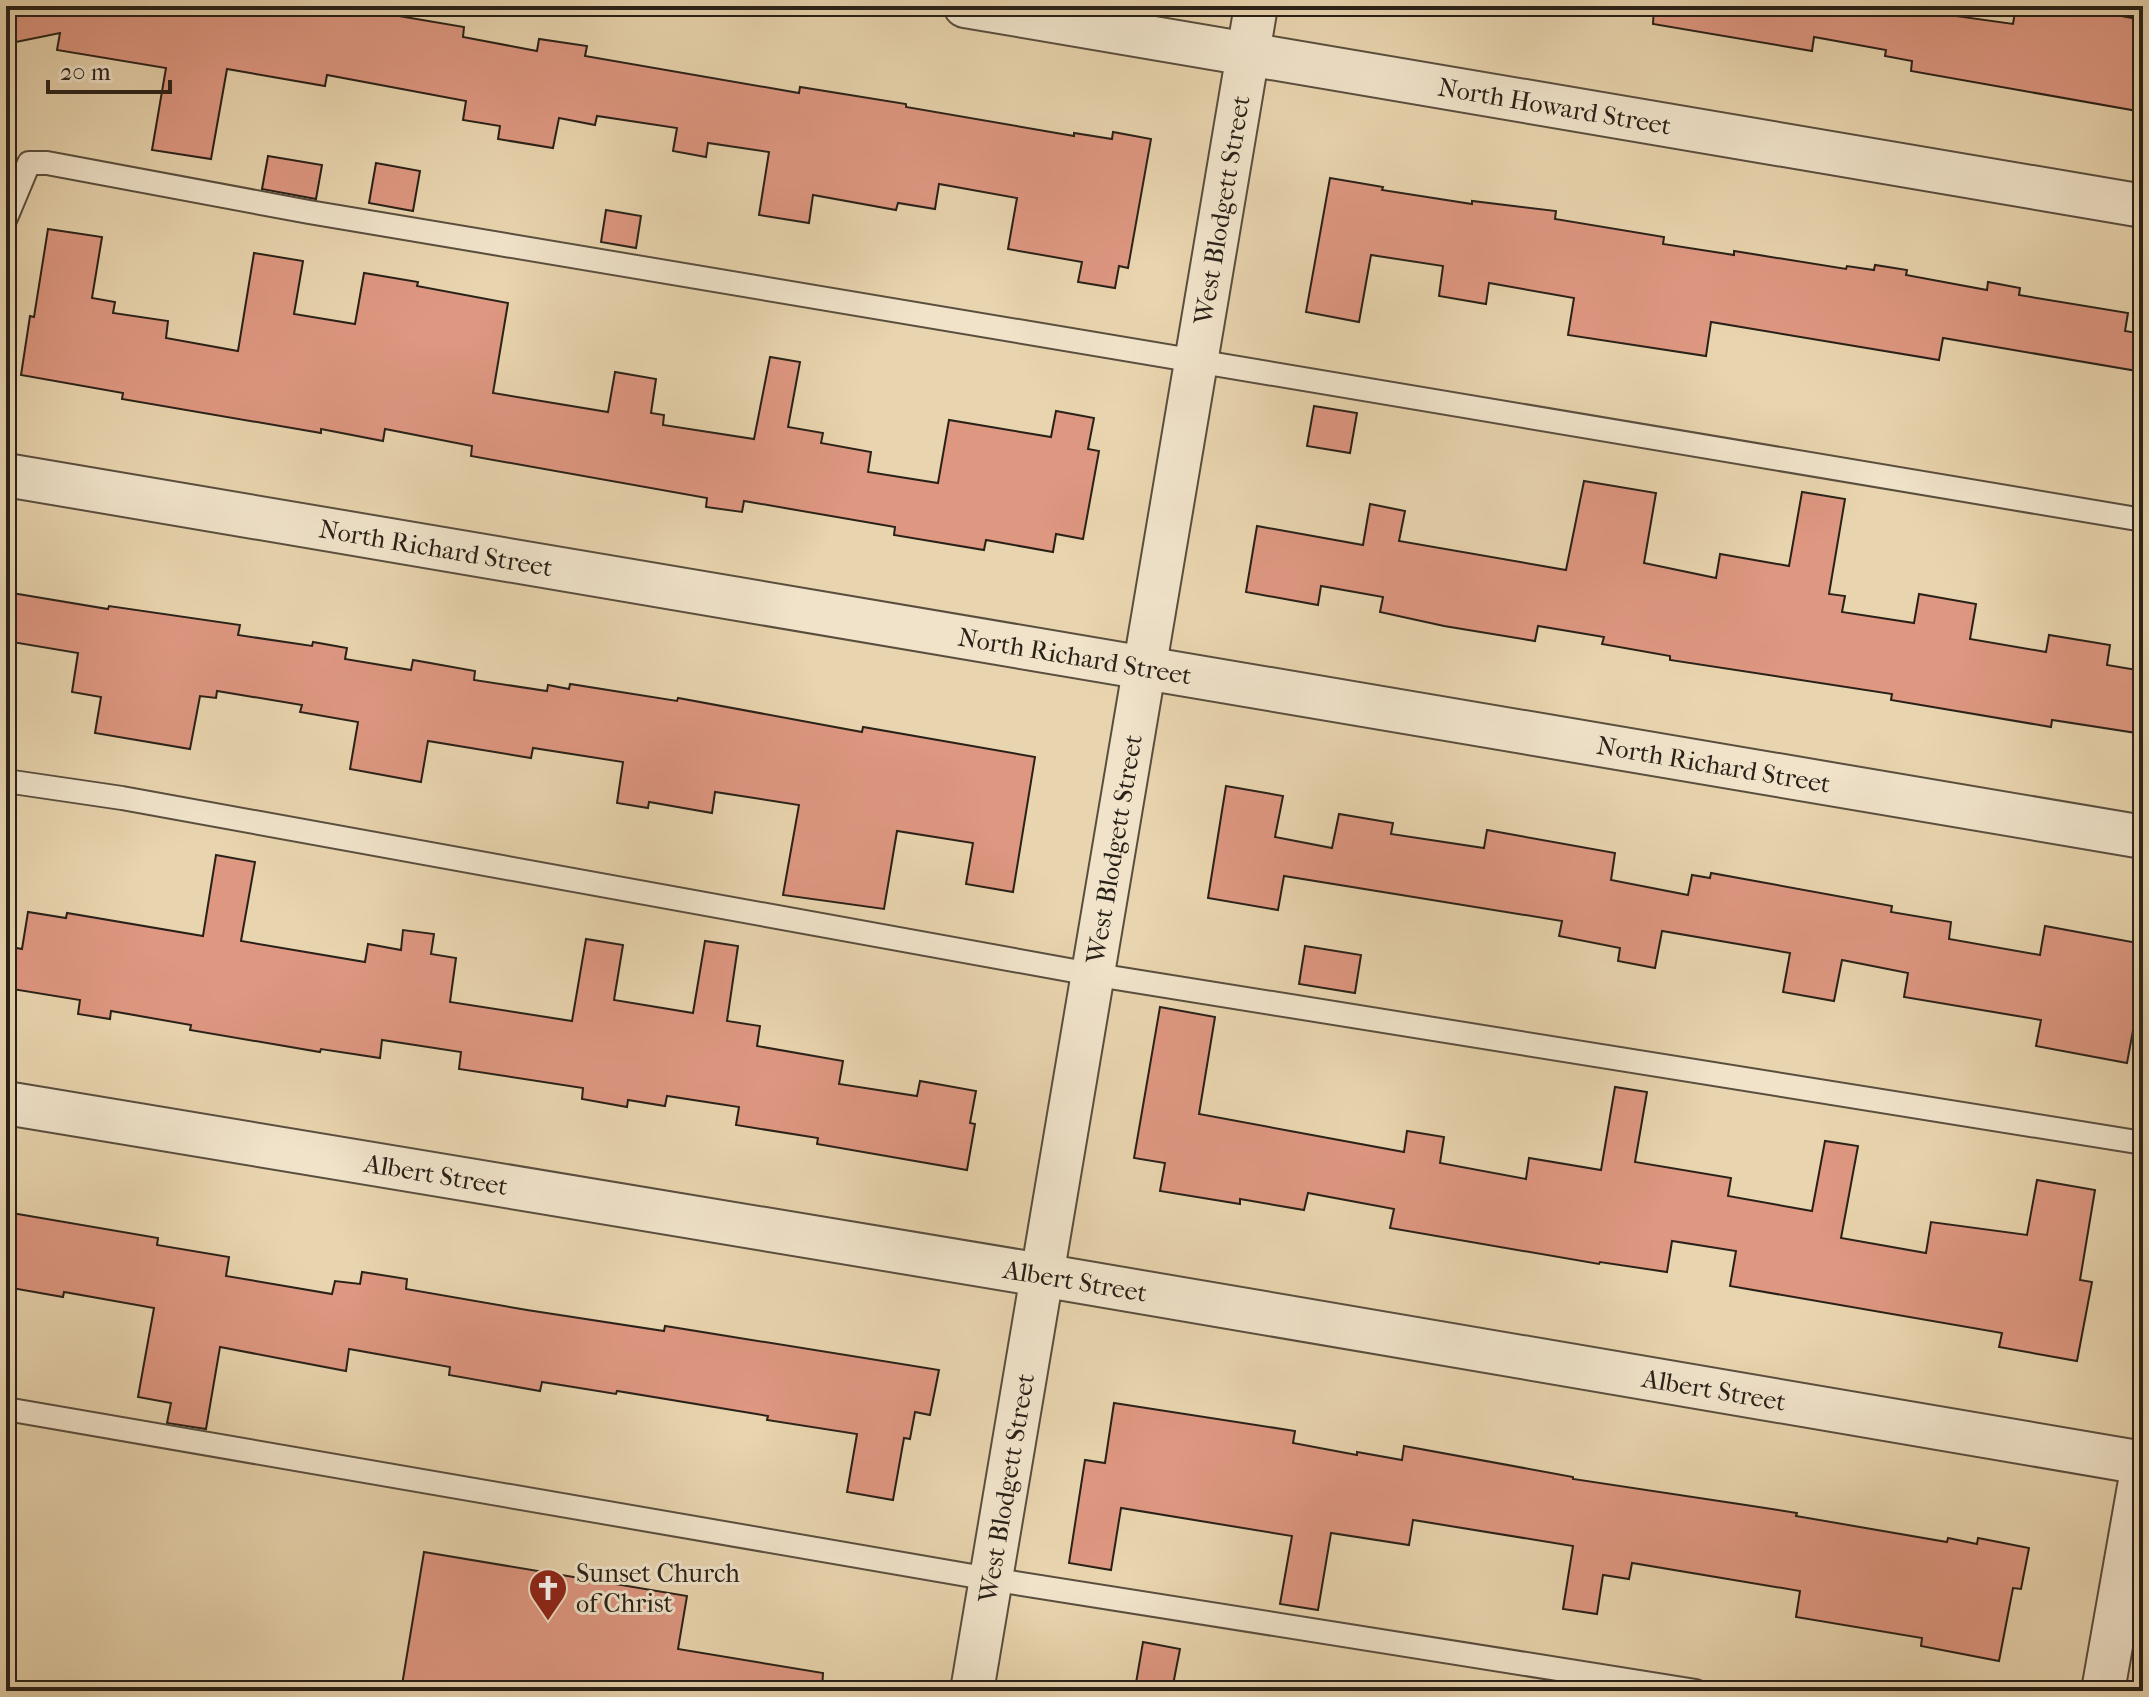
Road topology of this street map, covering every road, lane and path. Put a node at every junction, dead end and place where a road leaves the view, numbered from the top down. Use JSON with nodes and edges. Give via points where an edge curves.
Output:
{"nodes":[{"id":1,"x":965,"y":6,"type":"edge"},
{"id":2,"x":1256,"y":6,"type":"edge"},
{"id":3,"x":1248,"y":55,"type":"junction"},
{"id":4,"x":2143,"y":206,"type":"edge"},
{"id":5,"x":6,"y":218,"type":"edge"},
{"id":6,"x":1197,"y":360,"type":"junction"},
{"id":7,"x":6,"y":475,"type":"edge"},
{"id":8,"x":2143,"y":520,"type":"edge"},
{"id":9,"x":1144,"y":668,"type":"junction"},
{"id":10,"x":6,"y":781,"type":"edge"},
{"id":11,"x":2143,"y":837,"type":"edge"},
{"id":12,"x":1091,"y":974,"type":"junction"},
{"id":13,"x":6,"y":1103,"type":"edge"},
{"id":14,"x":2143,"y":1143,"type":"edge"},
{"id":15,"x":1041,"y":1275,"type":"junction"},
{"id":16,"x":6,"y":1409,"type":"edge"},
{"id":17,"x":2143,"y":1463,"type":"edge"},
{"id":18,"x":990,"y":1579,"type":"junction"},
{"id":19,"x":972,"y":1691,"type":"edge"},
{"id":20,"x":1696,"y":1691,"type":"edge"},
{"id":21,"x":2103,"y":1691,"type":"edge"}],
"edges":[{"from":1,"to":3,"type":"street","name":"North Howard Street"},
{"from":2,"to":3,"type":"street","name":"West Blodgett Street"},
{"from":3,"to":4,"type":"street","name":"North Howard Street"},
{"from":3,"to":6,"type":"street","name":"West Blodgett Street"},
{"from":5,"to":6,"type":"lane","via":[[29,163],[47,163],[309,212]]},
{"from":6,"to":8,"type":"lane"},
{"from":6,"to":9,"type":"street","name":"West Blodgett Street"},
{"from":7,"to":9,"type":"street","name":"North Richard Street"},
{"from":9,"to":11,"type":"street","name":"North Richard Street"},
{"from":9,"to":12,"type":"street","name":"West Blodgett Street"},
{"from":10,"to":12,"type":"lane"},
{"from":12,"to":14,"type":"lane"},
{"from":12,"to":15,"type":"street","name":"West Blodgett Street"},
{"from":13,"to":15,"type":"street","name":"Albert Street"},
{"from":15,"to":17,"type":"street","name":"Albert Street"},
{"from":15,"to":18,"type":"street","name":"West Blodgett Street"},
{"from":16,"to":18,"type":"lane"},
{"from":17,"to":21,"type":"street"},
{"from":18,"to":19,"type":"street","name":"West Blodgett Street"},
{"from":18,"to":20,"type":"lane"}]}
